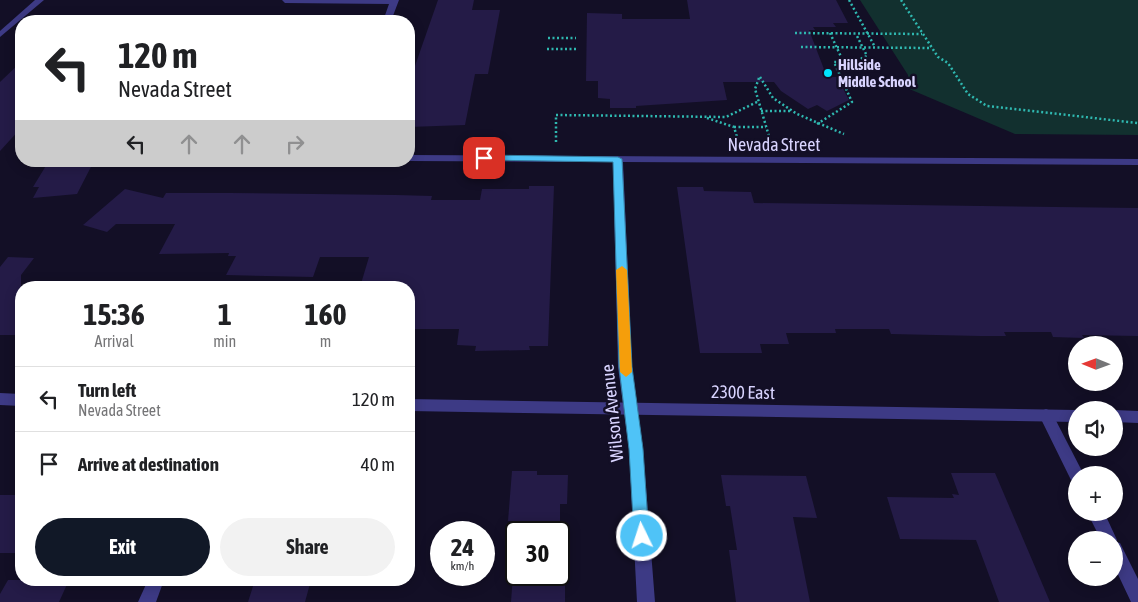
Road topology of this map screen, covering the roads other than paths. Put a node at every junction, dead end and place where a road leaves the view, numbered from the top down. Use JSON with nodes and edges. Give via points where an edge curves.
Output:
{"nodes":[{"id":1,"x":40,"y":0,"type":"edge"},
{"id":2,"x":285,"y":1,"type":"edge"},
{"id":3,"x":395,"y":1,"type":"edge"},
{"id":4,"x":23,"y":15,"type":"edge"},
{"id":5,"x":389,"y":15,"type":"edge"},
{"id":6,"x":15,"y":22,"type":"edge"},
{"id":7,"x":0,"y":35,"type":"edge"},
{"id":8,"x":415,"y":158,"type":"edge"},
{"id":9,"x":618,"y":159,"type":"junction"},
{"id":10,"x":1138,"y":162,"type":"edge"},
{"id":11,"x":0,"y":399,"type":"edge"},
{"id":12,"x":15,"y":400,"type":"edge"},
{"id":13,"x":415,"y":406,"type":"edge"},
{"id":14,"x":632,"y":409,"type":"junction"},
{"id":15,"x":1046,"y":415,"type":"junction"},
{"id":16,"x":1068,"y":416,"type":"edge"},
{"id":17,"x":1123,"y":416,"type":"edge"},
{"id":18,"x":1138,"y":417,"type":"edge"},
{"id":19,"x":1072,"y":466,"type":"edge"},
{"id":20,"x":1123,"y":568,"type":"edge"},
{"id":21,"x":154,"y":586,"type":"edge"},
{"id":22,"x":1138,"y":597,"type":"edge"},
{"id":23,"x":147,"y":602,"type":"edge"},
{"id":24,"x":646,"y":602,"type":"edge"}],
"edges":[{"from":1,"to":4,"type":"street"},
{"from":2,"to":3,"type":"street"},
{"from":3,"to":5,"type":"street"},
{"from":6,"to":7,"type":"street"},
{"from":8,"to":9,"type":"street","name":"Nevada Street"},
{"from":9,"to":10,"type":"street","name":"Nevada Street"},
{"from":9,"to":14,"type":"street","name":"Wilson Avenue","via":[[625,367]]},
{"from":11,"to":12,"type":"street"},
{"from":13,"to":14,"type":"street","name":"2300 East"},
{"from":14,"to":15,"type":"street","name":"2300 East"},
{"from":14,"to":24,"type":"street","name":"Wilson Avenue"},
{"from":15,"to":16,"type":"street","name":"2300 East"},
{"from":15,"to":19,"type":"street"},
{"from":17,"to":18,"type":"street"},
{"from":20,"to":22,"type":"street"},
{"from":21,"to":23,"type":"street"}]}
